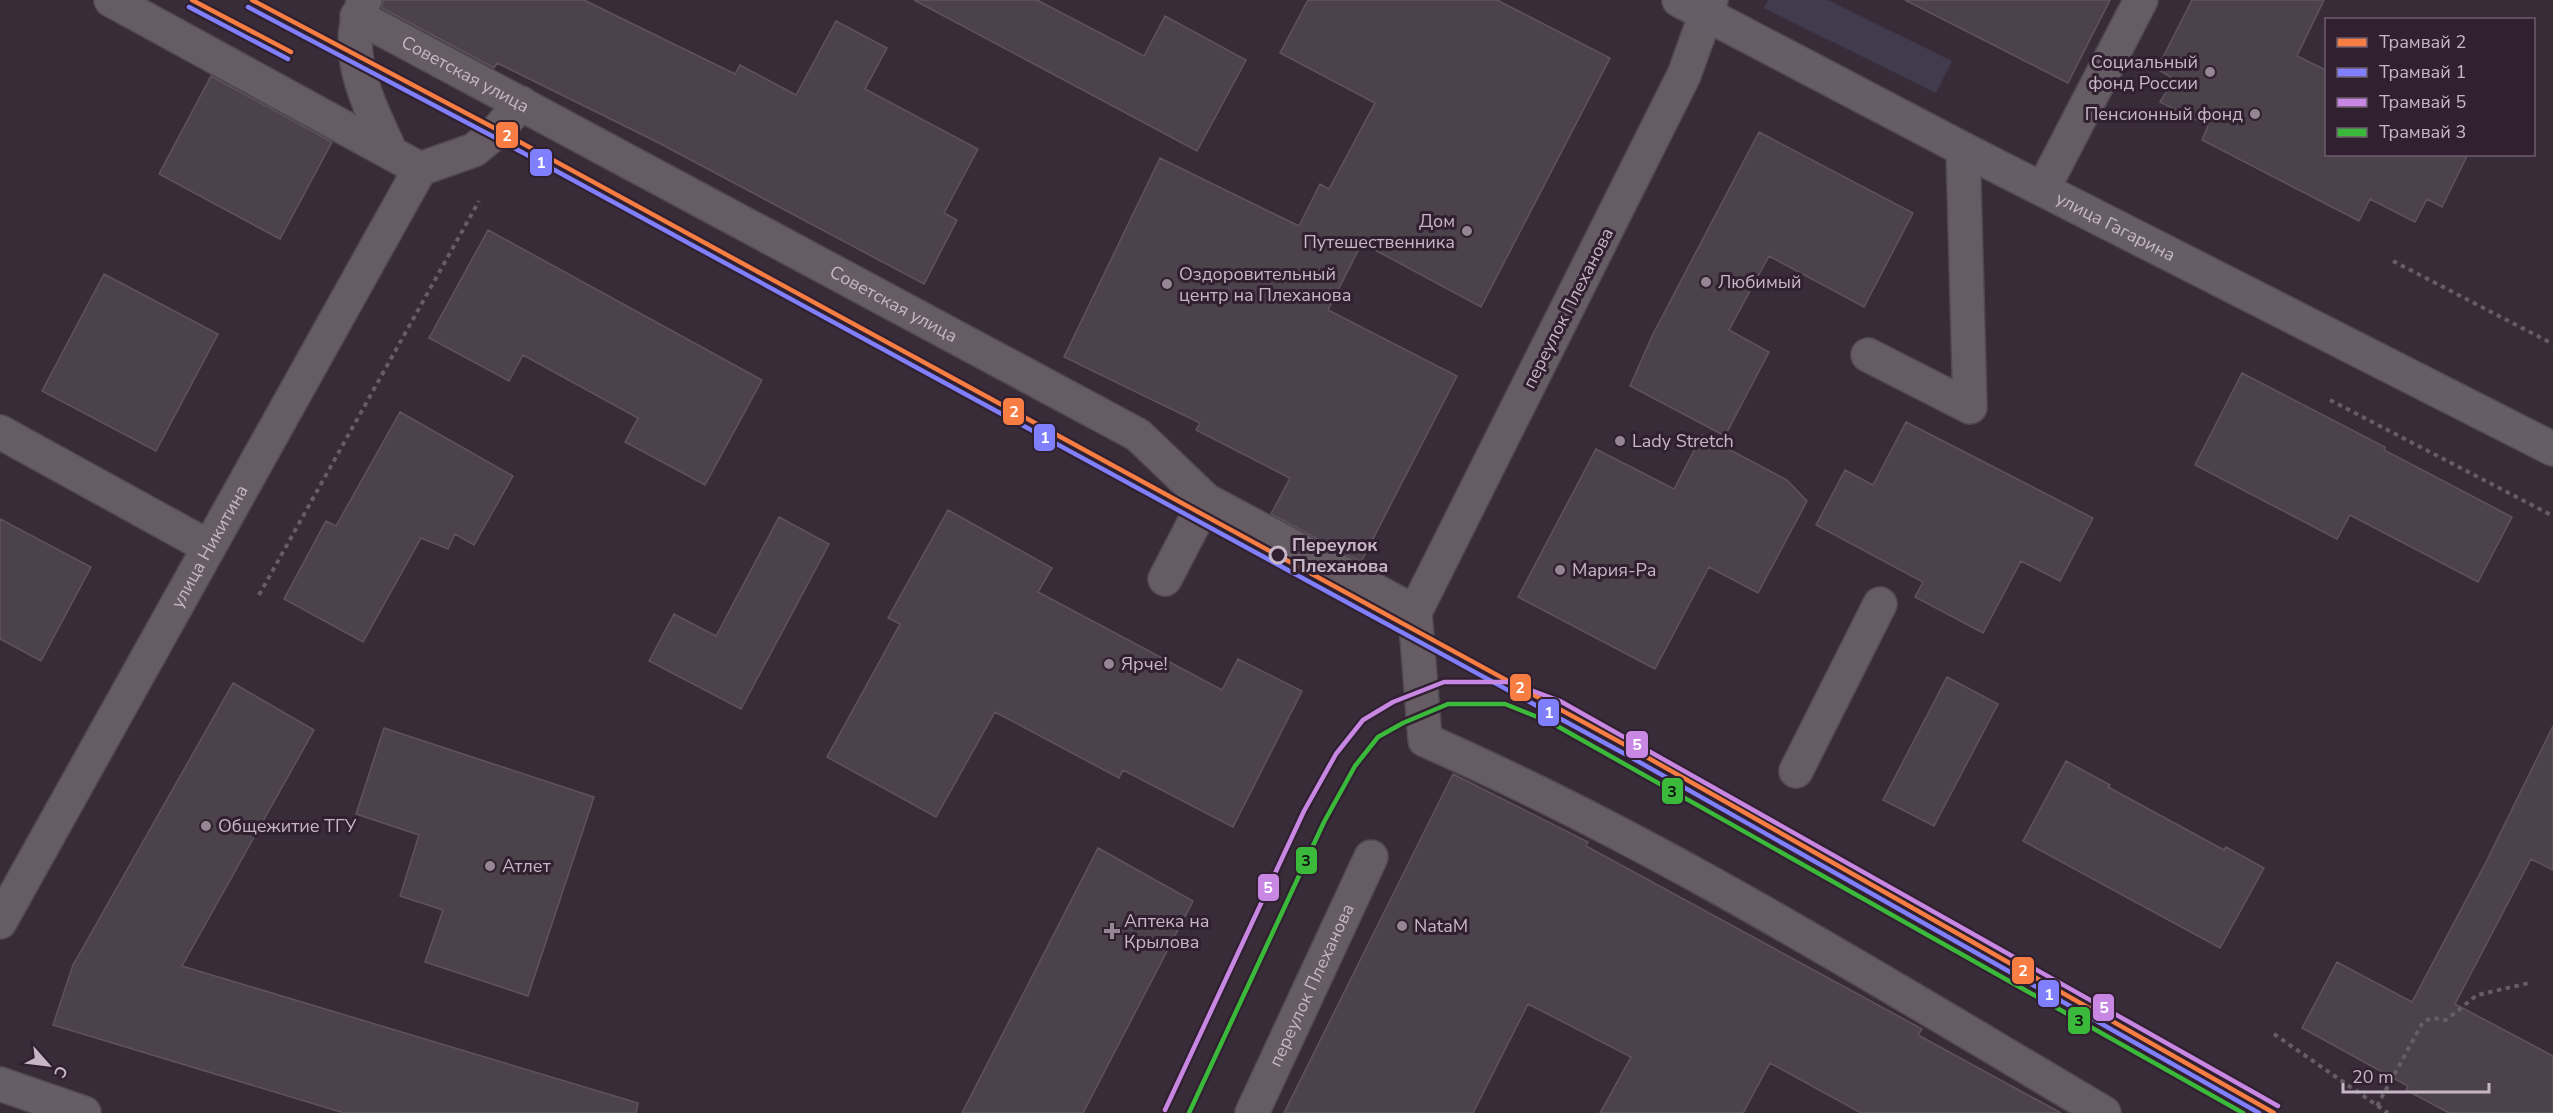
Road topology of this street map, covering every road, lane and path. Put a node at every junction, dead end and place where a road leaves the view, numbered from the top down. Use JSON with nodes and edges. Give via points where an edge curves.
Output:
{"nodes":[{"id":1,"x":111,"y":0,"type":"edge"},
{"id":2,"x":2141,"y":0,"type":"edge"},
{"id":3,"x":1699,"y":5,"type":"edge"},
{"id":4,"x":361,"y":8,"type":"edge"},
{"id":5,"x":521,"y":103,"type":"junction"},
{"id":6,"x":1963,"y":149,"type":"junction"},
{"id":7,"x":391,"y":153,"type":"junction"},
{"id":8,"x":420,"y":169,"type":"junction"},
{"id":9,"x":2043,"y":189,"type":"junction"},
{"id":10,"x":478,"y":201,"type":"dead end"},
{"id":11,"x":2393,"y":261,"type":"dead end"},
{"id":12,"x":2553,"y":344,"type":"edge"},
{"id":13,"x":1868,"y":355,"type":"dead end"},
{"id":14,"x":2330,"y":400,"type":"dead end"},
{"id":15,"x":0,"y":432,"type":"edge"},
{"id":16,"x":2553,"y":449,"type":"edge"},
{"id":17,"x":1206,"y":500,"type":"junction"},
{"id":18,"x":2553,"y":516,"type":"edge"},
{"id":19,"x":209,"y":547,"type":"junction"},
{"id":20,"x":1165,"y":579,"type":"dead end"},
{"id":21,"x":259,"y":595,"type":"dead end"},
{"id":22,"x":1880,"y":604,"type":"dead end"},
{"id":23,"x":1415,"y":612,"type":"junction"},
{"id":24,"x":1797,"y":771,"type":"dead end"},
{"id":25,"x":1371,"y":857,"type":"dead end"},
{"id":26,"x":0,"y":922,"type":"edge"},
{"id":27,"x":2529,"y":983,"type":"dead end"},
{"id":28,"x":2274,"y":1034,"type":"dead end"},
{"id":29,"x":0,"y":1084,"type":"edge"},
{"id":30,"x":2377,"y":1106,"type":"junction"},
{"id":31,"x":84,"y":1113,"type":"edge"},
{"id":32,"x":1252,"y":1113,"type":"edge"},
{"id":33,"x":2104,"y":1113,"type":"edge"},
{"id":34,"x":2388,"y":1113,"type":"edge"}],
"edges":[{"from":1,"to":7,"type":"street"},
{"from":2,"to":9,"type":"street"},
{"from":3,"to":6,"type":"main road","name":"улица Гагарина"},
{"from":3,"to":23,"type":"street","name":"переулок Плеханова","via":[[1684,75]]},
{"from":4,"to":5,"type":"street","name":"Советская улица"},
{"from":4,"to":7,"type":"street","via":[[356,55],[362,90]]},
{"from":5,"to":8,"type":"street","via":[[474,150]]},
{"from":5,"to":17,"type":"street","name":"Советская улица","via":[[1138,435]]},
{"from":6,"to":9,"type":"main road","name":"улица Гагарина"},
{"from":6,"to":13,"type":"street","via":[[1970,407]]},
{"from":7,"to":8,"type":"street"},
{"from":8,"to":19,"type":"street","name":"улица Никитина"},
{"from":9,"to":16,"type":"main road","name":"улица Гагарина"},
{"from":10,"to":21,"type":"path"},
{"from":11,"to":12,"type":"path"},
{"from":14,"to":18,"type":"path"},
{"from":15,"to":19,"type":"street"},
{"from":17,"to":20,"type":"street"},
{"from":17,"to":23,"type":"street","name":"Советская улица"},
{"from":19,"to":26,"type":"street","name":"улица Никитина"},
{"from":22,"to":24,"type":"street"},
{"from":23,"to":33,"type":"street","via":[[1425,740],[1508,776],[1697,875]]},
{"from":25,"to":32,"type":"street","name":"переулок Плеханова"},
{"from":27,"to":30,"type":"path","via":[[2477,994],[2446,1020],[2432,1018],[2423,1022]]},
{"from":28,"to":30,"type":"path"},
{"from":29,"to":31,"type":"main road"},
{"from":30,"to":34,"type":"path"}]}
